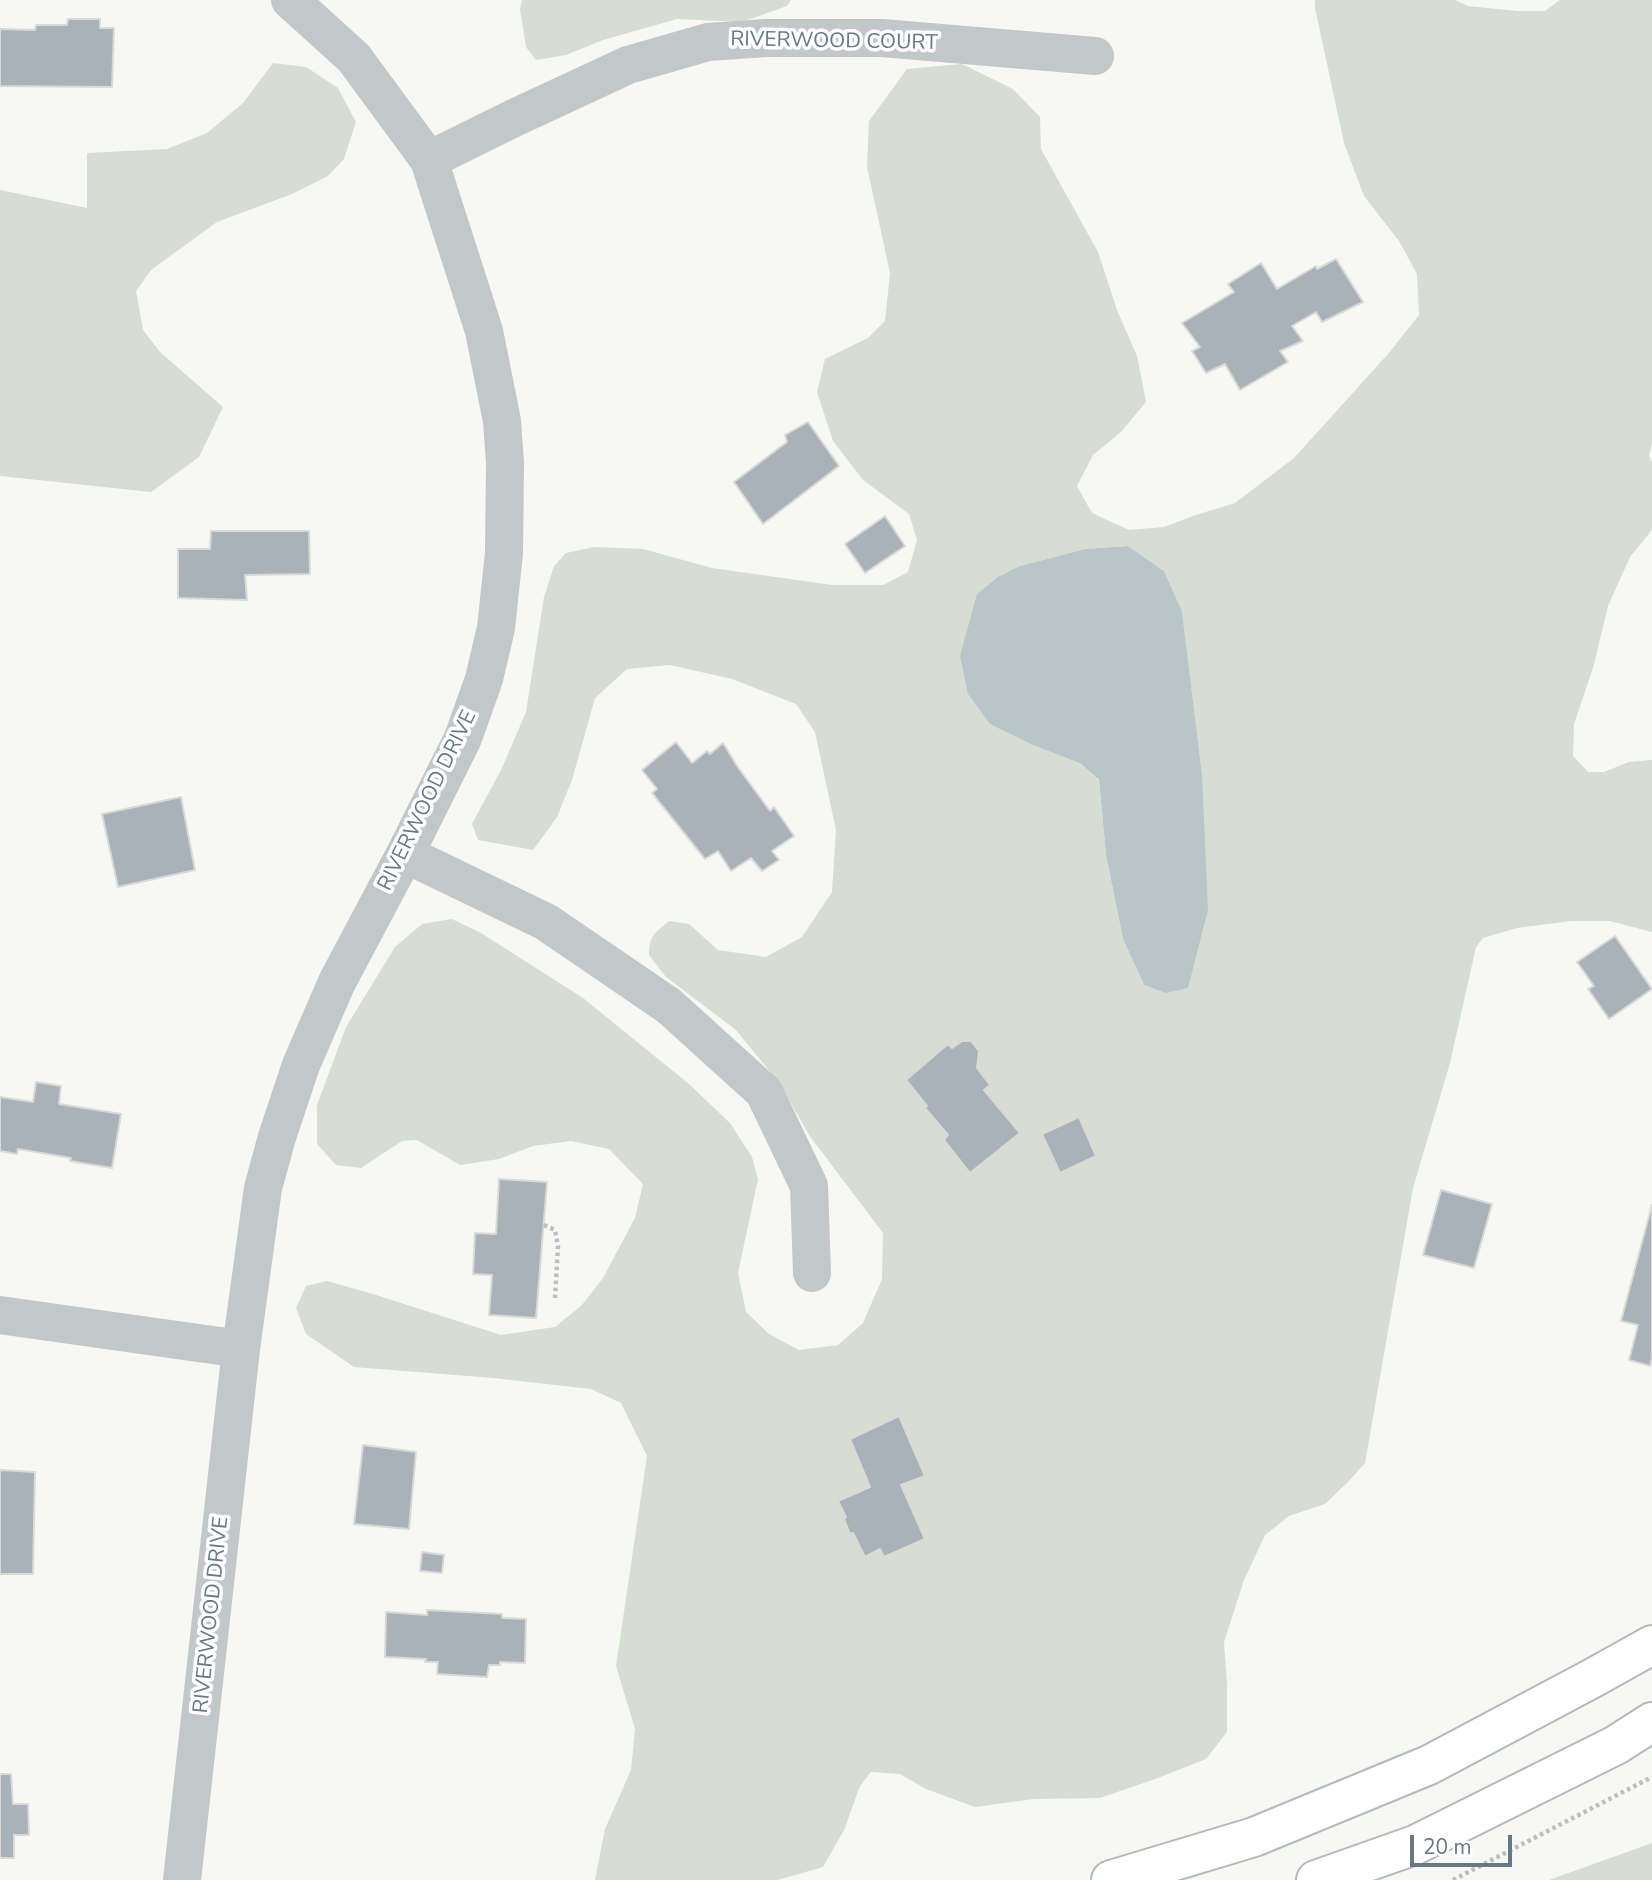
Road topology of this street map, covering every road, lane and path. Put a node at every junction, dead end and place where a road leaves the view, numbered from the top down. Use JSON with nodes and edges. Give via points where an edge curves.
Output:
{"nodes":[{"id":1,"x":290,"y":0,"type":"edge"},
{"id":2,"x":1095,"y":56,"type":"dead end"},
{"id":3,"x":429,"y":160,"type":"junction"},
{"id":4,"x":405,"y":854,"type":"junction"},
{"id":5,"x":544,"y":1224,"type":"dead end"},
{"id":6,"x":812,"y":1273,"type":"dead end"},
{"id":7,"x":555,"y":1298,"type":"dead end"},
{"id":8,"x":0,"y":1315,"type":"edge"},
{"id":9,"x":241,"y":1349,"type":"junction"},
{"id":10,"x":1652,"y":1644,"type":"edge"},
{"id":11,"x":1652,"y":1722,"type":"edge"},
{"id":12,"x":1652,"y":1777,"type":"edge"},
{"id":13,"x":182,"y":1880,"type":"edge"},
{"id":14,"x":1111,"y":1880,"type":"edge"},
{"id":15,"x":1316,"y":1880,"type":"edge"},
{"id":16,"x":1453,"y":1880,"type":"edge"}],
"edges":[{"from":1,"to":3,"type":"street","name":"RIVERWOOD DRIVE","via":[[354,58]]},
{"from":2,"to":3,"type":"street","name":"RIVERWOOD COURT","via":[[882,38],[708,42],[628,65]]},
{"from":3,"to":4,"type":"street","name":"RIVERWOOD DRIVE","via":[[484,331],[502,421],[504,553],[496,628],[484,679],[463,738]]},
{"from":4,"to":6,"type":"street","via":[[546,922],[669,1006],[764,1092],[808,1186]]},
{"from":4,"to":9,"type":"street","name":"RIVERWOOD DRIVE","via":[[337,982],[301,1065],[277,1137],[263,1188]]},
{"from":5,"to":7,"type":"path","via":[[555,1230],[558,1246]]},
{"from":8,"to":9,"type":"street"},
{"from":9,"to":13,"type":"street","name":"RIVERWOOD DRIVE"},
{"from":10,"to":14,"type":"main road","via":[[1429,1765],[1254,1837]]},
{"from":11,"to":15,"type":"main road","via":[[1616,1745],[1415,1845]]},
{"from":12,"to":16,"type":"path"}]}
